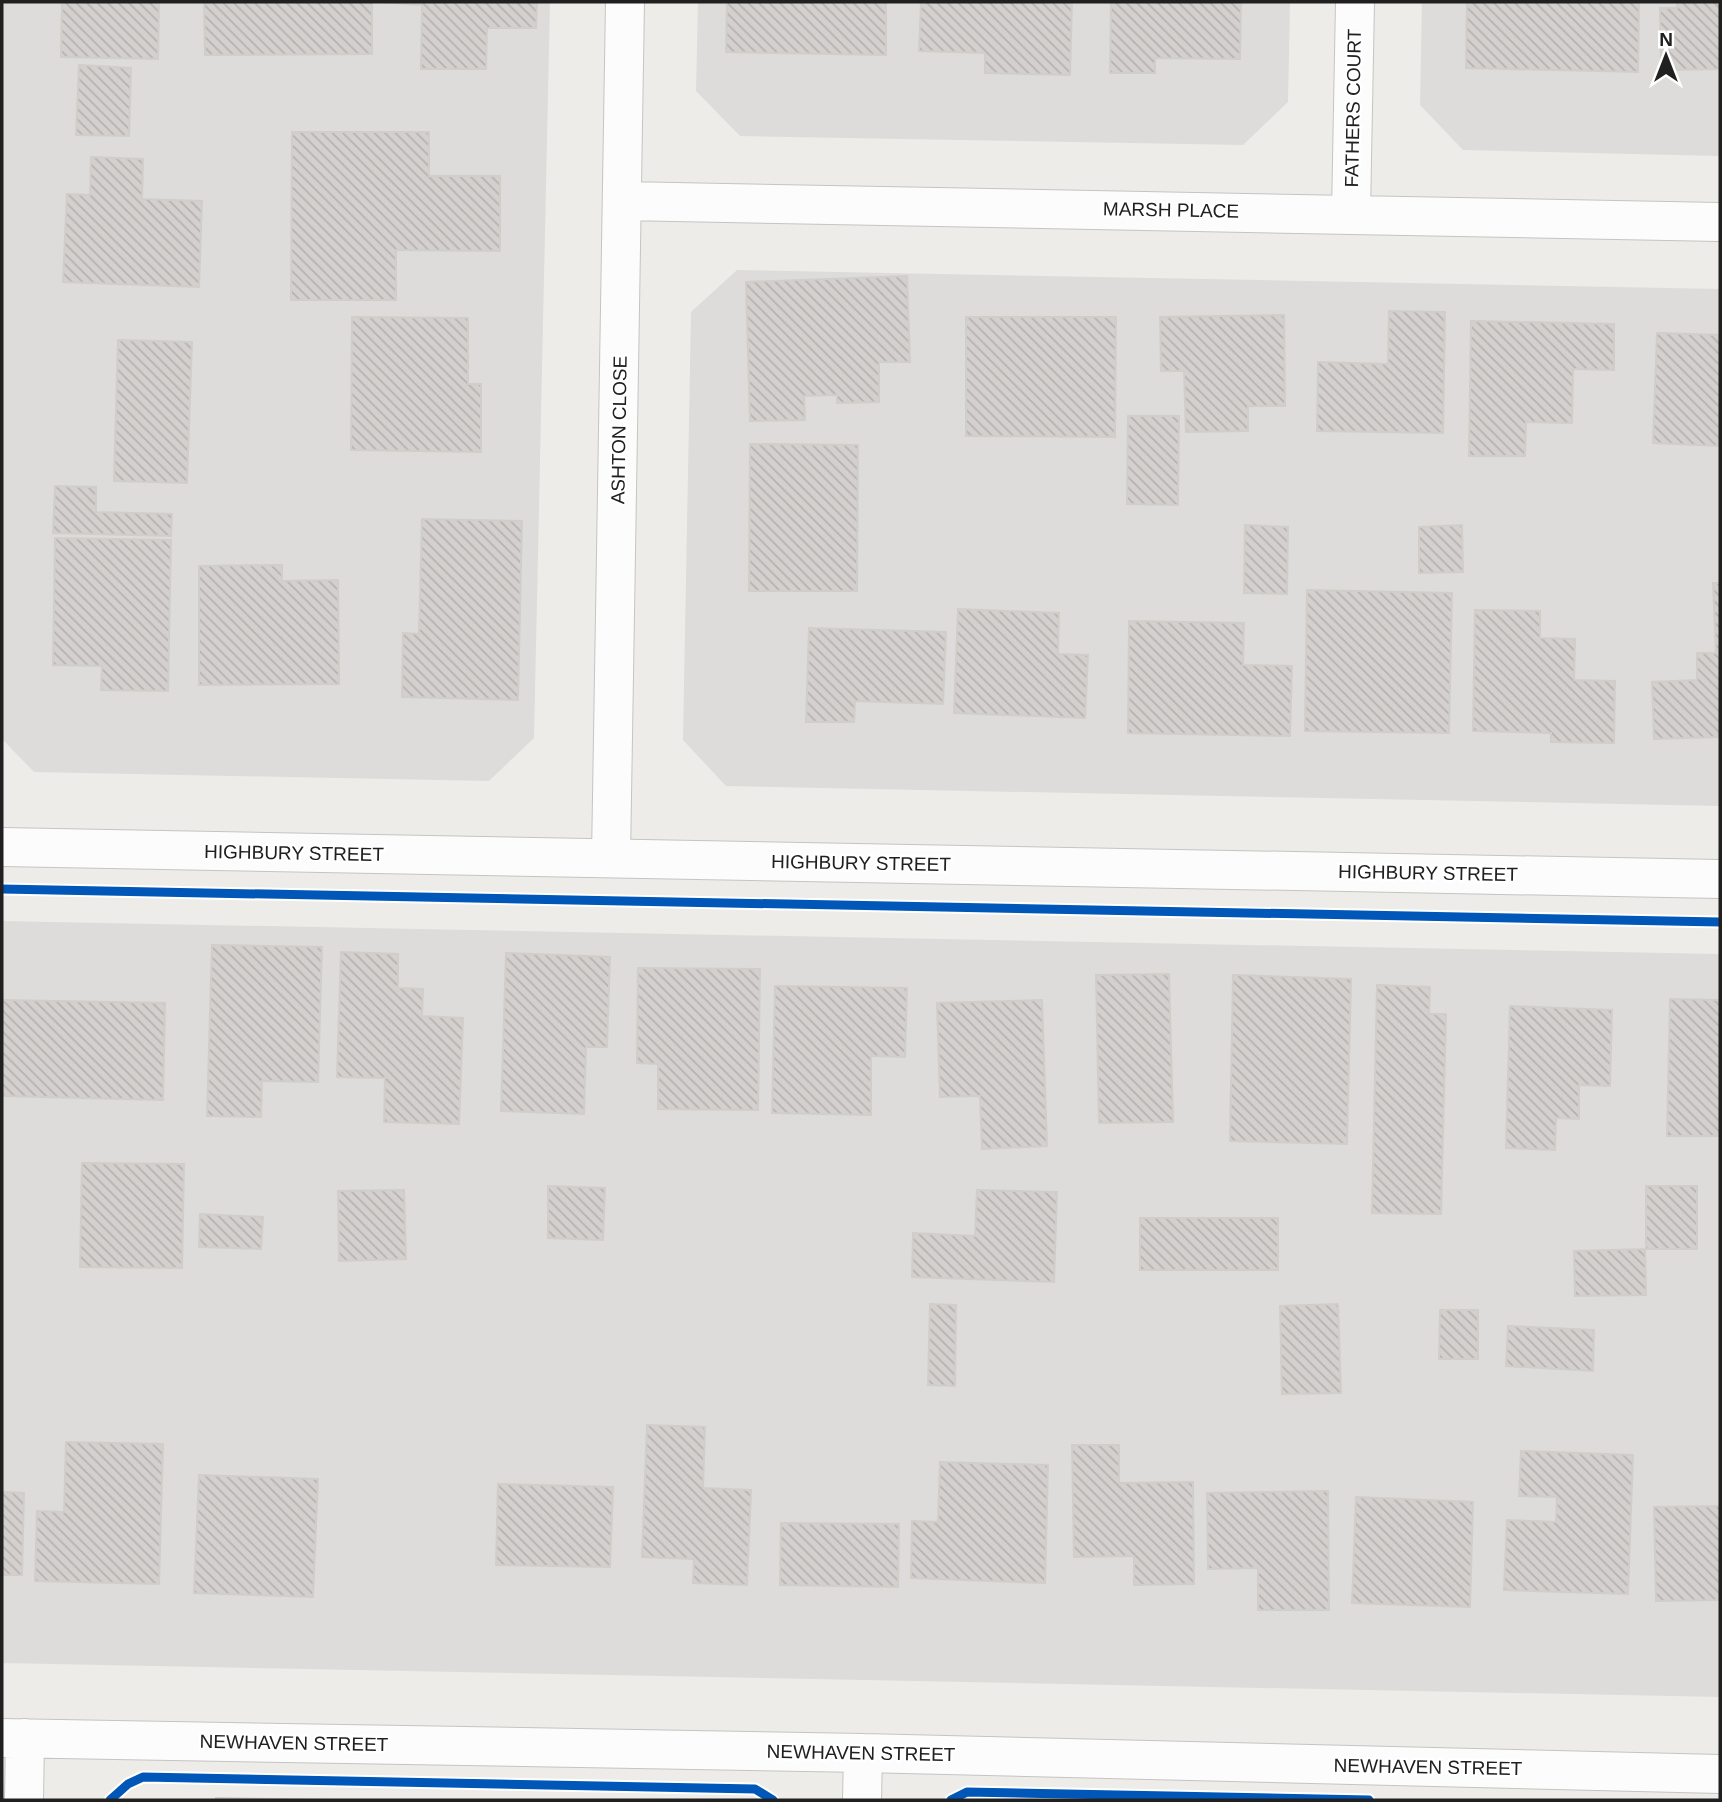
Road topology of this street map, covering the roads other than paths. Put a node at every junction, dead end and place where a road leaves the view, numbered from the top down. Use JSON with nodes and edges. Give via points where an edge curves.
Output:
{"nodes":[{"id":1,"x":625,"y":2,"type":"edge"},
{"id":2,"x":1355,"y":2,"type":"edge"},
{"id":3,"x":623,"y":201,"type":"junction"},
{"id":4,"x":1352,"y":213,"type":"junction"},
{"id":5,"x":1720,"y":222,"type":"edge"},
{"id":6,"x":2,"y":848,"type":"edge"},
{"id":7,"x":611,"y":858,"type":"junction"},
{"id":8,"x":1720,"y":879,"type":"edge"},
{"id":9,"x":13,"y":1738,"type":"edge"},
{"id":10,"x":863,"y":1753,"type":"junction"},
{"id":11,"x":1707,"y":1783,"type":"edge"},
{"id":12,"x":24,"y":1800,"type":"edge"},
{"id":13,"x":862,"y":1800,"type":"edge"}],
"edges":[{"from":1,"to":3,"type":"street","name":"ASHTON CLOSE"},
{"from":2,"to":4,"type":"street","name":"FATHERS COURT"},
{"from":3,"to":4,"type":"street","name":"MARSH PLACE"},
{"from":3,"to":7,"type":"street","name":"ASHTON CLOSE"},
{"from":4,"to":5,"type":"street","name":"MARSH PLACE"},
{"from":6,"to":7,"type":"street","name":"HIGHBURY STREET"},
{"from":7,"to":8,"type":"street","name":"HIGHBURY STREET"},
{"from":9,"to":10,"type":"street","name":"NEWHAVEN STREET"},
{"from":9,"to":12,"type":"street"},
{"from":10,"to":11,"type":"street","name":"NEWHAVEN STREET"},
{"from":10,"to":13,"type":"street"}]}
